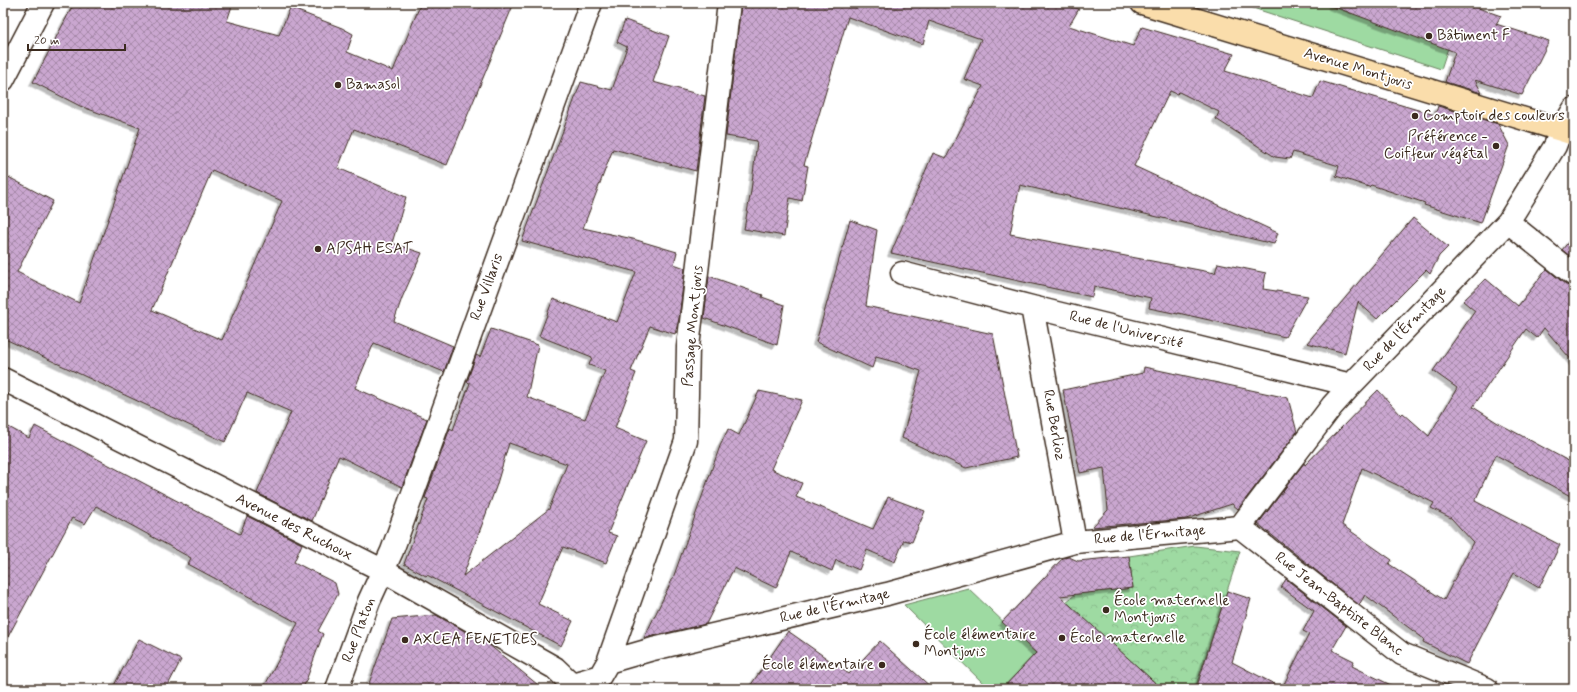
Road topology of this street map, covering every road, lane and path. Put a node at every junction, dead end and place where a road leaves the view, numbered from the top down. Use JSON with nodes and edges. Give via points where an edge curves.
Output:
{"nodes":[{"id":1,"x":43,"y":3,"type":"edge"},
{"id":2,"x":591,"y":3,"type":"edge"},
{"id":3,"x":729,"y":3,"type":"edge"},
{"id":4,"x":1142,"y":3,"type":"edge"},
{"id":5,"x":3,"y":80,"type":"edge"},
{"id":6,"x":1574,"y":109,"type":"edge"},
{"id":7,"x":1568,"y":132,"type":"edge"},
{"id":8,"x":1508,"y":222,"type":"junction"},
{"id":9,"x":902,"y":273,"type":"dead end"},
{"id":10,"x":1574,"y":275,"type":"edge"},
{"id":11,"x":1032,"y":308,"type":"junction"},
{"id":12,"x":3,"y":379,"type":"edge"},
{"id":13,"x":1351,"y":385,"type":"junction"},
{"id":14,"x":1240,"y":527,"type":"junction"},
{"id":15,"x":1075,"y":542,"type":"junction"},
{"id":16,"x":382,"y":570,"type":"junction"},
{"id":17,"x":608,"y":662,"type":"junction"},
{"id":18,"x":575,"y":686,"type":"edge"},
{"id":19,"x":336,"y":689,"type":"edge"},
{"id":20,"x":1487,"y":689,"type":"edge"}],
"edges":[{"from":1,"to":5,"type":"street"},
{"from":2,"to":16,"type":"street","name":"Rue Villaris","via":[[394,544]]},
{"from":3,"to":17,"type":"street","name":"Passage Montjovis","via":[[688,347],[686,441]]},
{"from":4,"to":7,"type":"main road","name":"Avenue Montjovis"},
{"from":6,"to":7,"type":"street","name":"Rue de l'Érmitage"},
{"from":7,"to":8,"type":"street","name":"Rue de l'Érmitage","via":[[1555,146]]},
{"from":8,"to":10,"type":"street"},
{"from":8,"to":13,"type":"street","name":"Rue de l'Érmitage"},
{"from":9,"to":11,"type":"street","name":"Rue de l'Université"},
{"from":11,"to":13,"type":"street","name":"Rue de l'Université"},
{"from":11,"to":15,"type":"street","name":"Rue Berlioz"},
{"from":12,"to":16,"type":"street","name":"Avenue des Ruchoux"},
{"from":13,"to":14,"type":"street","name":"Rue de l'Érmitage","via":[[1332,406]]},
{"from":14,"to":15,"type":"street","name":"Rue de l'Érmitage"},
{"from":14,"to":20,"type":"street","name":"Rue Jean-Baptiste Blanc","via":[[1402,654]]},
{"from":15,"to":17,"type":"street","name":"Rue de l'Érmitage","via":[[887,594]]},
{"from":16,"to":18,"type":"street","name":"Avenue des Ruchoux","via":[[555,668]]},
{"from":16,"to":19,"type":"street","name":"Rue Platon"},
{"from":17,"to":18,"type":"street","via":[[600,676]]}]}
